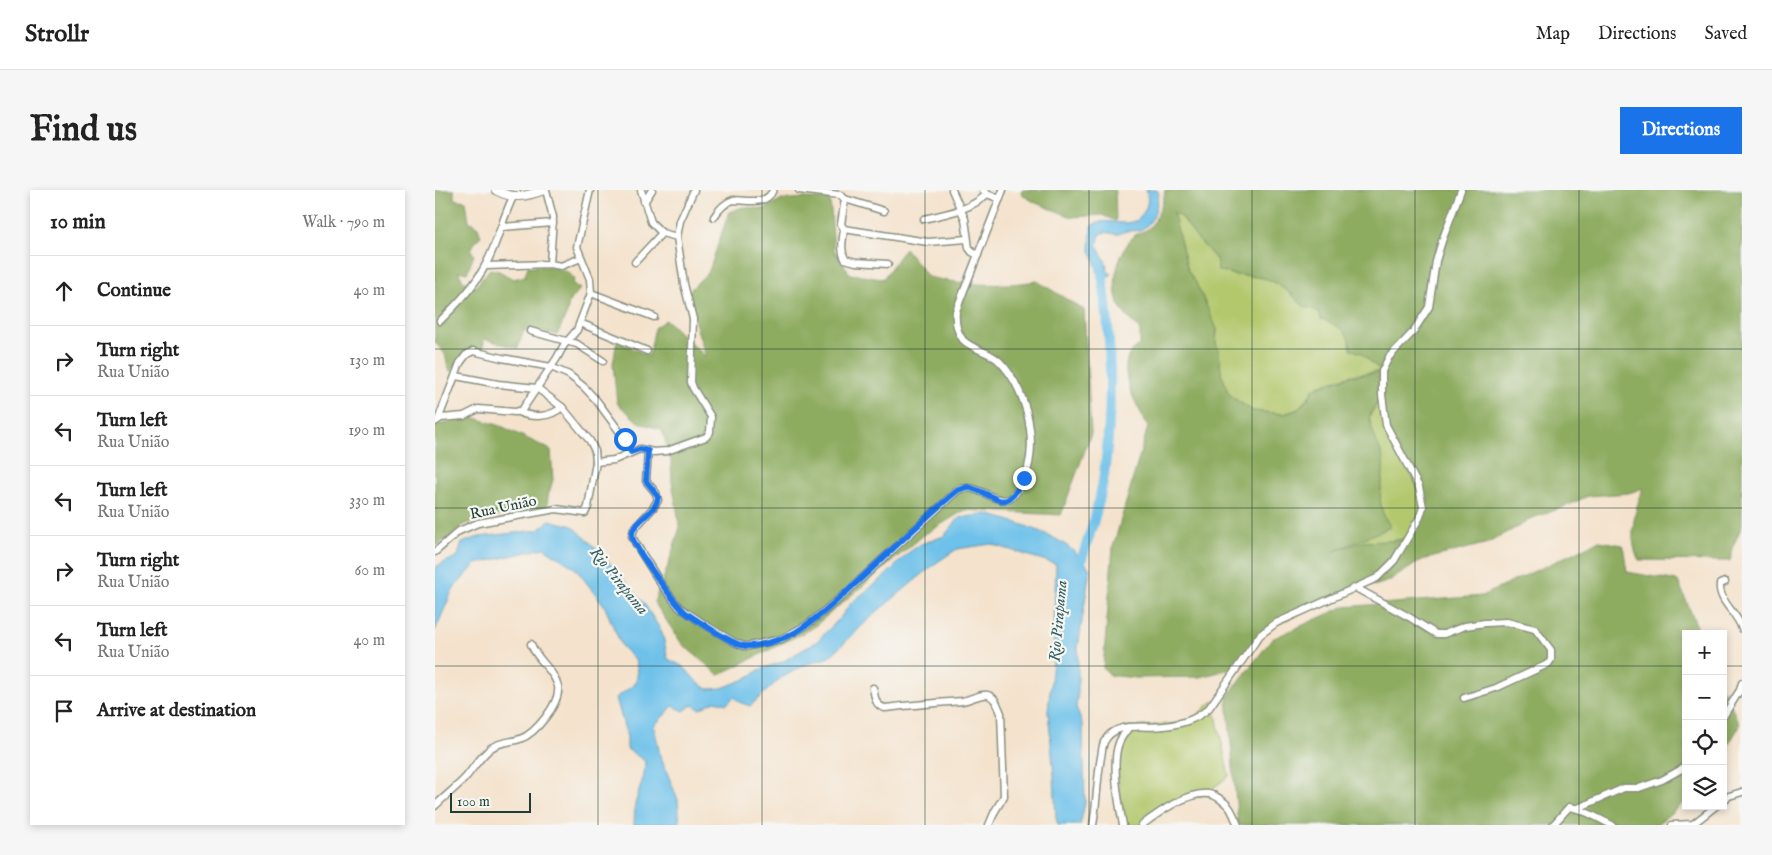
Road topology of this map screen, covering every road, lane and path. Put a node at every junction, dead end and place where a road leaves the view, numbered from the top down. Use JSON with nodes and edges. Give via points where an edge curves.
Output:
{"nodes":[{"id":1,"x":496,"y":190,"type":"edge"},
{"id":2,"x":545,"y":190,"type":"edge"},
{"id":3,"x":582,"y":190,"type":"edge"},
{"id":4,"x":641,"y":190,"type":"edge"},
{"id":5,"x":652,"y":190,"type":"edge"},
{"id":6,"x":694,"y":190,"type":"edge"},
{"id":7,"x":773,"y":190,"type":"edge"},
{"id":8,"x":799,"y":190,"type":"edge"},
{"id":9,"x":951,"y":190,"type":"edge"},
{"id":10,"x":1003,"y":190,"type":"edge"},
{"id":11,"x":1461,"y":190,"type":"edge"},
{"id":12,"x":835,"y":192,"type":"edge"},
{"id":13,"x":985,"y":192,"type":"edge"},
{"id":14,"x":589,"y":193,"type":"edge"},
{"id":15,"x":513,"y":197,"type":"junction"},
{"id":16,"x":845,"y":199,"type":"junction"},
{"id":17,"x":1000,"y":199,"type":"junction"},
{"id":18,"x":644,"y":202,"type":"junction"},
{"id":19,"x":961,"y":210,"type":"junction"},
{"id":20,"x":884,"y":211,"type":"dead end"},
{"id":21,"x":715,"y":217,"type":"dead end"},
{"id":22,"x":924,"y":218,"type":"dead end"},
{"id":23,"x":553,"y":223,"type":"junction"},
{"id":24,"x":502,"y":227,"type":"junction"},
{"id":25,"x":844,"y":229,"type":"junction"},
{"id":26,"x":662,"y":234,"type":"junction"},
{"id":27,"x":677,"y":237,"type":"junction"},
{"id":28,"x":967,"y":240,"type":"junction"},
{"id":29,"x":978,"y":255,"type":"junction"},
{"id":30,"x":581,"y":258,"type":"junction"},
{"id":31,"x":635,"y":262,"type":"dead end"},
{"id":32,"x":550,"y":264,"type":"junction"},
{"id":33,"x":888,"y":264,"type":"dead end"},
{"id":34,"x":485,"y":266,"type":"junction"},
{"id":35,"x":591,"y":293,"type":"junction"},
{"id":36,"x":654,"y":317,"type":"dead end"},
{"id":37,"x":440,"y":321,"type":"dead end"},
{"id":38,"x":580,"y":323,"type":"junction"},
{"id":39,"x":530,"y":331,"type":"dead end"},
{"id":40,"x":566,"y":341,"type":"junction"},
{"id":41,"x":647,"y":351,"type":"dead end"},
{"id":42,"x":603,"y":361,"type":"dead end"},
{"id":43,"x":551,"y":367,"type":"junction"},
{"id":44,"x":456,"y":376,"type":"junction"},
{"id":45,"x":537,"y":388,"type":"junction"},
{"id":46,"x":562,"y":407,"type":"junction"},
{"id":47,"x":518,"y":412,"type":"junction"},
{"id":48,"x":436,"y":421,"type":"edge"},
{"id":49,"x":648,"y":451,"type":"junction"},
{"id":50,"x":631,"y":452,"type":"junction"},
{"id":51,"x":596,"y":462,"type":"junction"},
{"id":52,"x":435,"y":551,"type":"edge"},
{"id":53,"x":1725,"y":582,"type":"dead end"},
{"id":54,"x":1355,"y":588,"type":"junction"},
{"id":55,"x":1742,"y":629,"type":"edge"},
{"id":56,"x":531,"y":644,"type":"dead end"},
{"id":57,"x":1742,"y":683,"type":"edge"},
{"id":58,"x":873,"y":688,"type":"dead end"},
{"id":59,"x":1463,"y":698,"type":"dead end"},
{"id":60,"x":1727,"y":711,"type":"edge"},
{"id":61,"x":1129,"y":727,"type":"junction"},
{"id":62,"x":1685,"y":765,"type":"edge"},
{"id":63,"x":1742,"y":792,"type":"edge"},
{"id":64,"x":1727,"y":798,"type":"edge"},
{"id":65,"x":435,"y":806,"type":"edge"},
{"id":66,"x":1577,"y":808,"type":"junction"},
{"id":67,"x":1711,"y":810,"type":"edge"},
{"id":68,"x":989,"y":825,"type":"edge"},
{"id":69,"x":1093,"y":825,"type":"edge"},
{"id":70,"x":1123,"y":825,"type":"edge"},
{"id":71,"x":1142,"y":825,"type":"edge"},
{"id":72,"x":1238,"y":825,"type":"edge"},
{"id":73,"x":1553,"y":825,"type":"edge"},
{"id":74,"x":1612,"y":825,"type":"edge"},
{"id":75,"x":1672,"y":825,"type":"edge"}],
"edges":[{"from":1,"to":15,"type":"street"},
{"from":2,"to":15,"type":"street"},
{"from":2,"to":23,"type":"street"},
{"from":3,"to":14,"type":"street"},
{"from":4,"to":18,"type":"street"},
{"from":5,"to":18,"type":"street"},
{"from":6,"to":27,"type":"street"},
{"from":7,"to":21,"type":"street","via":[[764,200],[728,201]]},
{"from":8,"to":12,"type":"street"},
{"from":9,"to":19,"type":"street"},
{"from":10,"to":17,"type":"street"},
{"from":11,"to":54,"type":"street","via":[[1442,240],[1429,308],[1381,371],[1386,425],[1419,487],[1423,507],[1420,517],[1385,571],[1370,583]]},
{"from":12,"to":16,"type":"street"},
{"from":13,"to":17,"type":"street"},
{"from":13,"to":19,"type":"street","via":[[976,204]]},
{"from":14,"to":30,"type":"street","via":[[577,243]]},
{"from":15,"to":24,"type":"street"},
{"from":16,"to":20,"type":"street"},
{"from":16,"to":25,"type":"street","via":[[841,224]]},
{"from":17,"to":29,"type":"street"},
{"from":18,"to":26,"type":"street","via":[[651,222]]},
{"from":19,"to":22,"type":"street"},
{"from":19,"to":28,"type":"street"},
{"from":23,"to":24,"type":"street"},
{"from":23,"to":32,"type":"street"},
{"from":24,"to":34,"type":"street"},
{"from":25,"to":28,"type":"street","via":[[928,242]]},
{"from":25,"to":33,"type":"street","via":[[845,259]]},
{"from":26,"to":27,"type":"street"},
{"from":26,"to":31,"type":"street"},
{"from":27,"to":49,"type":"street","via":[[683,284],[693,319],[691,382],[709,412],[711,428],[706,437],[673,450]]},
{"from":28,"to":29,"type":"street","via":[[970,251]]},
{"from":29,"to":49,"type":"street","via":[[955,319],[962,338],[1000,361],[1024,398],[1030,440],[1024,478],[1007,500],[967,487],[958,490],[807,625],[789,635],[755,645],[739,645],[689,615],[671,597],[632,536],[633,529],[658,500],[646,481]]},
{"from":30,"to":32,"type":"street","via":[[565,265]]},
{"from":30,"to":35,"type":"street","via":[[590,279]]},
{"from":32,"to":34,"type":"street"},
{"from":34,"to":37,"type":"street"},
{"from":35,"to":36,"type":"street"},
{"from":35,"to":38,"type":"street"},
{"from":38,"to":40,"type":"street"},
{"from":38,"to":41,"type":"street"},
{"from":39,"to":40,"type":"street"},
{"from":40,"to":42,"type":"street","via":[[577,344]]},
{"from":40,"to":43,"type":"street"},
{"from":43,"to":44,"type":"street","via":[[473,350],[463,359]]},
{"from":43,"to":45,"type":"street"},
{"from":43,"to":50,"type":"street","via":[[569,375],[591,394]]},
{"from":44,"to":45,"type":"street"},
{"from":44,"to":48,"type":"street"},
{"from":45,"to":46,"type":"street"},
{"from":45,"to":47,"type":"street"},
{"from":46,"to":47,"type":"street","via":[[544,415],[528,416]]},
{"from":46,"to":51,"type":"street","via":[[593,446]]},
{"from":47,"to":48,"type":"street","via":[[478,409],[464,416]]},
{"from":49,"to":50,"type":"street"},
{"from":50,"to":51,"type":"street","via":[[614,460]]},
{"from":51,"to":52,"type":"street","name":"Rua União","via":[[586,513],[556,509],[478,523],[459,531]]},
{"from":53,"to":55,"type":"street","via":[[1719,586],[1722,596]]},
{"from":54,"to":59,"type":"street","via":[[1436,634],[1465,626],[1507,622],[1539,632],[1551,650],[1548,664],[1496,688]]},
{"from":54,"to":61,"type":"street","via":[[1268,628],[1247,651],[1209,708],[1197,717],[1164,726]]},
{"from":56,"to":65,"type":"street","via":[[558,685],[553,706],[526,736],[492,748]]},
{"from":57,"to":60,"type":"street"},
{"from":58,"to":68,"type":"street","via":[[877,703],[885,708],[962,701],[985,695],[996,701],[1001,713],[1005,793]]},
{"from":61,"to":69,"type":"street","via":[[1119,729],[1105,741],[1098,770]]},
{"from":61,"to":70,"type":"street","via":[[1118,744],[1117,755]]},
{"from":62,"to":66,"type":"street","via":[[1662,780],[1639,788],[1624,788]]},
{"from":63,"to":64,"type":"street"},
{"from":66,"to":73,"type":"street","via":[[1569,807]]},
{"from":66,"to":74,"type":"street"},
{"from":67,"to":75,"type":"street","via":[[1693,824]]},
{"from":71,"to":72,"type":"street","via":[[1178,801],[1209,794],[1230,808]]}]}
